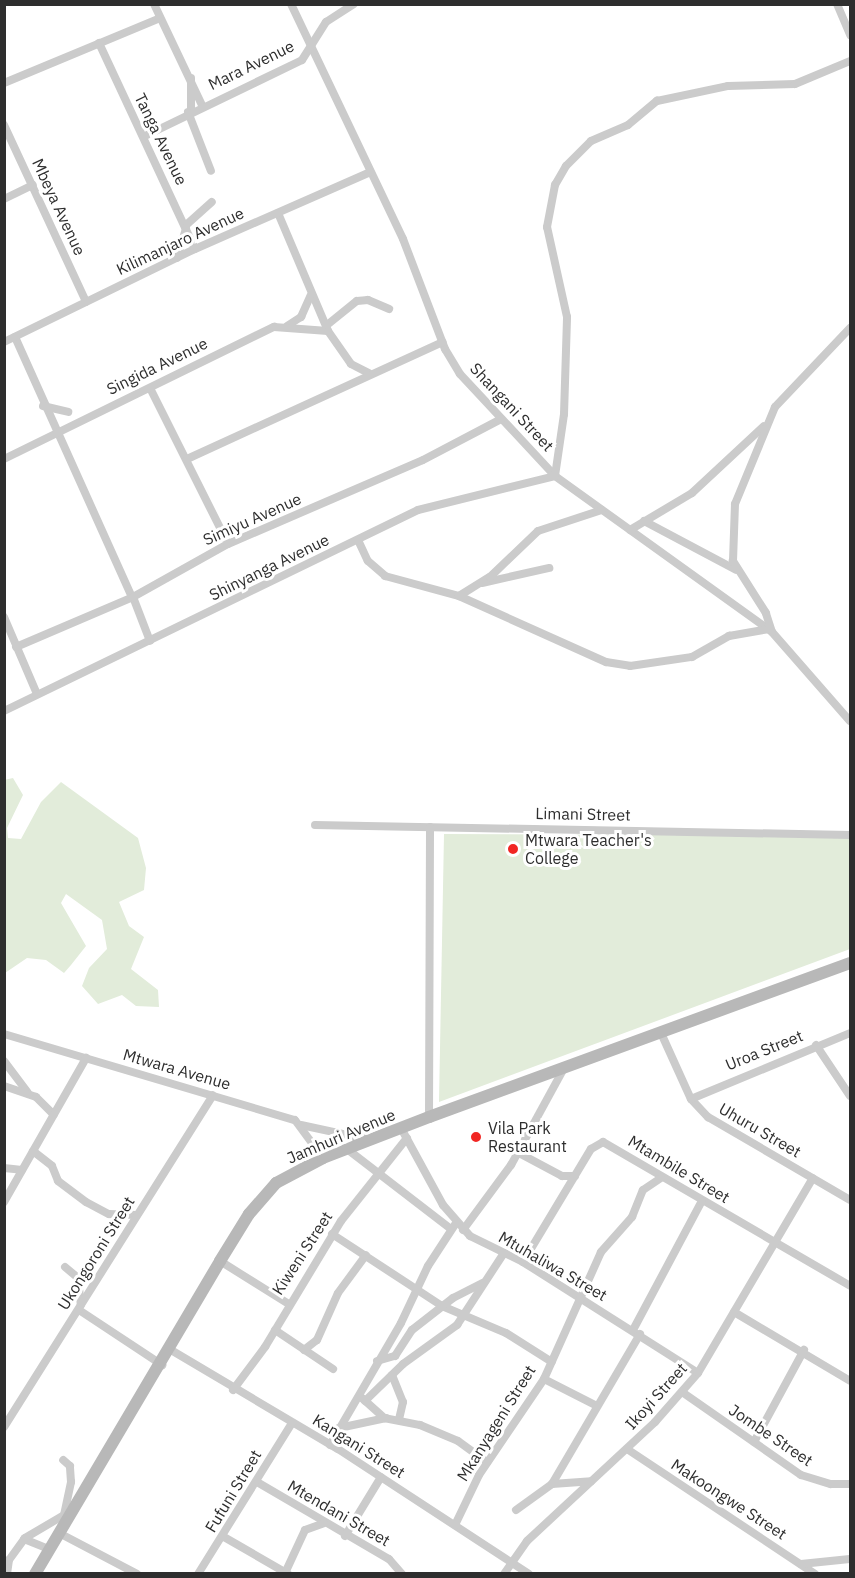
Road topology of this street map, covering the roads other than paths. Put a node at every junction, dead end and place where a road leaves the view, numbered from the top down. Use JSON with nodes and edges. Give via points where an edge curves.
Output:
{"nodes":[{"id":1,"x":154,"y":4,"type":"edge"},
{"id":2,"x":291,"y":4,"type":"edge"},
{"id":3,"x":354,"y":4,"type":"edge"},
{"id":4,"x":837,"y":4,"type":"edge"},
{"id":5,"x":158,"y":19,"type":"junction"},
{"id":6,"x":850,"y":35,"type":"edge"},
{"id":7,"x":99,"y":43,"type":"junction"},
{"id":8,"x":310,"y":51,"type":"junction"},
{"id":9,"x":850,"y":61,"type":"edge"},
{"id":10,"x":191,"y":78,"type":"junction"},
{"id":11,"x":4,"y":83,"type":"edge"},
{"id":12,"x":202,"y":105,"type":"junction"},
{"id":13,"x":189,"y":111,"type":"junction"},
{"id":14,"x":4,"y":125,"type":"edge"},
{"id":15,"x":145,"y":136,"type":"junction"},
{"id":16,"x":211,"y":171,"type":"dead end"},
{"id":17,"x":370,"y":172,"type":"junction"},
{"id":18,"x":33,"y":185,"type":"junction"},
{"id":19,"x":4,"y":199,"type":"edge"},
{"id":20,"x":212,"y":202,"type":"dead end"},
{"id":21,"x":278,"y":213,"type":"junction"},
{"id":22,"x":186,"y":227,"type":"junction"},
{"id":23,"x":195,"y":249,"type":"junction"},
{"id":24,"x":177,"y":258,"type":"junction"},
{"id":25,"x":311,"y":295,"type":"junction"},
{"id":26,"x":86,"y":302,"type":"junction"},
{"id":27,"x":388,"y":309,"type":"dead end"},
{"id":28,"x":287,"y":326,"type":"junction"},
{"id":29,"x":328,"y":328,"type":"junction"},
{"id":30,"x":850,"y":328,"type":"edge"},
{"id":31,"x":15,"y":337,"type":"junction"},
{"id":32,"x":4,"y":342,"type":"edge"},
{"id":33,"x":443,"y":342,"type":"junction"},
{"id":34,"x":369,"y":373,"type":"junction"},
{"id":35,"x":150,"y":388,"type":"junction"},
{"id":36,"x":43,"y":406,"type":"junction"},
{"id":37,"x":68,"y":412,"type":"dead end"},
{"id":38,"x":501,"y":419,"type":"junction"},
{"id":39,"x":764,"y":425,"type":"junction"},
{"id":40,"x":56,"y":434,"type":"junction"},
{"id":41,"x":4,"y":459,"type":"edge"},
{"id":42,"x":188,"y":459,"type":"junction"},
{"id":43,"x":555,"y":476,"type":"junction"},
{"id":44,"x":602,"y":510,"type":"junction"},
{"id":45,"x":644,"y":521,"type":"junction"},
{"id":46,"x":630,"y":530,"type":"junction"},
{"id":47,"x":358,"y":540,"type":"junction"},
{"id":48,"x":228,"y":544,"type":"junction"},
{"id":49,"x":549,"y":568,"type":"dead end"},
{"id":50,"x":737,"y":571,"type":"junction"},
{"id":51,"x":482,"y":583,"type":"junction"},
{"id":52,"x":132,"y":597,"type":"junction"},
{"id":53,"x":459,"y":597,"type":"junction"},
{"id":54,"x":4,"y":617,"type":"edge"},
{"id":55,"x":770,"y":631,"type":"junction"},
{"id":56,"x":150,"y":641,"type":"junction"},
{"id":57,"x":16,"y":647,"type":"junction"},
{"id":58,"x":37,"y":694,"type":"junction"},
{"id":59,"x":4,"y":711,"type":"edge"},
{"id":60,"x":850,"y":721,"type":"edge"},
{"id":61,"x":315,"y":825,"type":"dead end"},
{"id":62,"x":430,"y":827,"type":"junction"},
{"id":63,"x":850,"y":835,"type":"edge"},
{"id":64,"x":850,"y":963,"type":"edge"},
{"id":65,"x":661,"y":1033,"type":"junction"},
{"id":66,"x":850,"y":1033,"type":"edge"},
{"id":67,"x":4,"y":1034,"type":"edge"},
{"id":68,"x":816,"y":1045,"type":"junction"},
{"id":69,"x":86,"y":1059,"type":"junction"},
{"id":70,"x":4,"y":1061,"type":"edge"},
{"id":71,"x":565,"y":1066,"type":"junction"},
{"id":72,"x":4,"y":1086,"type":"edge"},
{"id":73,"x":27,"y":1092,"type":"junction"},
{"id":74,"x":213,"y":1095,"type":"junction"},
{"id":75,"x":850,"y":1096,"type":"edge"},
{"id":76,"x":691,"y":1099,"type":"junction"},
{"id":77,"x":54,"y":1115,"type":"junction"},
{"id":78,"x":429,"y":1117,"type":"junction"},
{"id":79,"x":301,"y":1125,"type":"junction"},
{"id":80,"x":404,"y":1133,"type":"junction"},
{"id":81,"x":371,"y":1140,"type":"junction"},
{"id":82,"x":347,"y":1149,"type":"junction"},
{"id":83,"x":33,"y":1151,"type":"junction"},
{"id":84,"x":517,"y":1152,"type":"junction"},
{"id":85,"x":323,"y":1158,"type":"junction"},
{"id":86,"x":4,"y":1168,"type":"edge"},
{"id":87,"x":22,"y":1170,"type":"junction"},
{"id":88,"x":376,"y":1175,"type":"junction"},
{"id":89,"x":575,"y":1176,"type":"junction"},
{"id":90,"x":661,"y":1178,"type":"junction"},
{"id":91,"x":813,"y":1178,"type":"junction"},
{"id":92,"x":850,"y":1200,"type":"edge"},
{"id":93,"x":702,"y":1201,"type":"junction"},
{"id":94,"x":4,"y":1202,"type":"edge"},
{"id":95,"x":136,"y":1215,"type":"junction"},
{"id":96,"x":454,"y":1226,"type":"junction"},
{"id":97,"x":463,"y":1230,"type":"junction"},
{"id":98,"x":332,"y":1234,"type":"junction"},
{"id":99,"x":775,"y":1240,"type":"junction"},
{"id":100,"x":504,"y":1253,"type":"junction"},
{"id":101,"x":366,"y":1255,"type":"junction"},
{"id":102,"x":220,"y":1261,"type":"junction"},
{"id":103,"x":523,"y":1262,"type":"junction"},
{"id":104,"x":65,"y":1267,"type":"dead end"},
{"id":105,"x":98,"y":1279,"type":"junction"},
{"id":106,"x":80,"y":1282,"type":"junction"},
{"id":107,"x":482,"y":1283,"type":"junction"},
{"id":108,"x":850,"y":1286,"type":"edge"},
{"id":109,"x":416,"y":1287,"type":"junction"},
{"id":110,"x":579,"y":1298,"type":"junction"},
{"id":111,"x":287,"y":1303,"type":"junction"},
{"id":112,"x":442,"y":1306,"type":"junction"},
{"id":113,"x":80,"y":1308,"type":"junction"},
{"id":114,"x":734,"y":1312,"type":"junction"},
{"id":115,"x":465,"y":1315,"type":"junction"},
{"id":116,"x":275,"y":1330,"type":"junction"},
{"id":117,"x":636,"y":1332,"type":"junction"},
{"id":118,"x":171,"y":1350,"type":"junction"},
{"id":119,"x":304,"y":1350,"type":"junction"},
{"id":120,"x":804,"y":1350,"type":"junction"},
{"id":121,"x":377,"y":1361,"type":"junction"},
{"id":122,"x":552,"y":1362,"type":"junction"},
{"id":123,"x":162,"y":1365,"type":"junction"},
{"id":124,"x":333,"y":1369,"type":"dead end"},
{"id":125,"x":698,"y":1373,"type":"junction"},
{"id":126,"x":392,"y":1375,"type":"junction"},
{"id":127,"x":544,"y":1378,"type":"junction"},
{"id":128,"x":850,"y":1381,"type":"edge"},
{"id":129,"x":233,"y":1390,"type":"junction"},
{"id":130,"x":682,"y":1392,"type":"junction"},
{"id":131,"x":357,"y":1393,"type":"junction"},
{"id":132,"x":366,"y":1401,"type":"junction"},
{"id":133,"x":597,"y":1406,"type":"junction"},
{"id":134,"x":387,"y":1418,"type":"junction"},
{"id":135,"x":399,"y":1420,"type":"junction"},
{"id":136,"x":292,"y":1423,"type":"junction"},
{"id":137,"x":4,"y":1427,"type":"edge"},
{"id":138,"x":339,"y":1428,"type":"junction"},
{"id":139,"x":754,"y":1442,"type":"junction"},
{"id":140,"x":330,"y":1445,"type":"junction"},
{"id":141,"x":627,"y":1449,"type":"junction"},
{"id":142,"x":63,"y":1460,"type":"dead end"},
{"id":143,"x":488,"y":1462,"type":"junction"},
{"id":144,"x":381,"y":1477,"type":"junction"},
{"id":145,"x":591,"y":1481,"type":"junction"},
{"id":146,"x":256,"y":1482,"type":"junction"},
{"id":147,"x":552,"y":1484,"type":"junction"},
{"id":148,"x":850,"y":1484,"type":"edge"},
{"id":149,"x":516,"y":1510,"type":"dead end"},
{"id":150,"x":324,"y":1523,"type":"junction"},
{"id":151,"x":455,"y":1525,"type":"junction"},
{"id":152,"x":59,"y":1533,"type":"junction"},
{"id":153,"x":345,"y":1536,"type":"junction"},
{"id":154,"x":224,"y":1537,"type":"junction"},
{"id":155,"x":24,"y":1539,"type":"junction"},
{"id":156,"x":49,"y":1549,"type":"junction"},
{"id":157,"x":850,"y":1559,"type":"edge"},
{"id":158,"x":511,"y":1561,"type":"junction"},
{"id":159,"x":800,"y":1564,"type":"junction"},
{"id":160,"x":287,"y":1573,"type":"edge"},
{"id":161,"x":7,"y":1574,"type":"edge"},
{"id":162,"x":35,"y":1574,"type":"edge"},
{"id":163,"x":137,"y":1574,"type":"edge"},
{"id":164,"x":198,"y":1574,"type":"edge"},
{"id":165,"x":402,"y":1574,"type":"edge"},
{"id":166,"x":504,"y":1574,"type":"edge"},
{"id":167,"x":529,"y":1574,"type":"edge"},
{"id":168,"x":815,"y":1574,"type":"edge"}],
"edges":[{"from":1,"to":5,"type":"street"},
{"from":2,"to":8,"type":"street","name":"Shangani Street"},
{"from":3,"to":8,"type":"street","name":"Mara Avenue","via":[[326,22]]},
{"from":4,"to":6,"type":"street"},
{"from":5,"to":7,"type":"street"},
{"from":5,"to":10,"type":"street"},
{"from":7,"to":11,"type":"street"},
{"from":7,"to":15,"type":"street","name":"Tanga Avenue"},
{"from":8,"to":12,"type":"street","name":"Mara Avenue","via":[[278,72]]},
{"from":8,"to":17,"type":"street","name":"Shangani Street"},
{"from":9,"to":43,"type":"street","via":[[795,84],[728,86],[657,101],[628,125],[591,141],[566,166],[555,185],[547,227],[567,317],[564,414]]},
{"from":10,"to":12,"type":"street"},
{"from":10,"to":13,"type":"street"},
{"from":12,"to":13,"type":"street","name":"Mara Avenue"},
{"from":13,"to":15,"type":"street","name":"Mara Avenue"},
{"from":13,"to":16,"type":"street"},
{"from":14,"to":18,"type":"street","name":"Mbeya Avenue"},
{"from":15,"to":22,"type":"street","name":"Tanga Avenue"},
{"from":17,"to":21,"type":"street","name":"Kilimanjaro Avenue"},
{"from":17,"to":33,"type":"street","name":"Shangani Street","via":[[404,239]]},
{"from":18,"to":19,"type":"street"},
{"from":18,"to":26,"type":"street","name":"Mbeya Avenue"},
{"from":20,"to":22,"type":"street"},
{"from":21,"to":23,"type":"street","name":"Kilimanjaro Avenue"},
{"from":21,"to":25,"type":"street"},
{"from":22,"to":23,"type":"street","name":"Tanga Avenue"},
{"from":22,"to":24,"type":"street"},
{"from":23,"to":24,"type":"street","name":"Kilimanjaro Avenue"},
{"from":24,"to":26,"type":"street","name":"Kilimanjaro Avenue"},
{"from":25,"to":28,"type":"street","via":[[301,317]]},
{"from":25,"to":29,"type":"street"},
{"from":26,"to":31,"type":"street","name":"Kilimanjaro Avenue"},
{"from":27,"to":29,"type":"street","via":[[368,300],[357,301]]},
{"from":28,"to":29,"type":"street","name":"Singida Avenue"},
{"from":28,"to":35,"type":"street","name":"Singida Avenue","via":[[249,338]]},
{"from":29,"to":34,"type":"street","via":[[351,364]]},
{"from":30,"to":39,"type":"street","via":[[788,390]]},
{"from":31,"to":32,"type":"street","name":"Kilimanjaro Avenue"},
{"from":31,"to":36,"type":"street"},
{"from":33,"to":34,"type":"street"},
{"from":33,"to":38,"type":"street","name":"Shangani Street","via":[[460,374]]},
{"from":34,"to":42,"type":"street"},
{"from":35,"to":40,"type":"street","name":"Singida Avenue"},
{"from":35,"to":42,"type":"street"},
{"from":36,"to":37,"type":"street"},
{"from":36,"to":40,"type":"street"},
{"from":38,"to":43,"type":"street","name":"Shangani Street"},
{"from":38,"to":48,"type":"street","name":"Simiyu Avenue","via":[[423,460]]},
{"from":39,"to":45,"type":"street","via":[[692,493]]},
{"from":39,"to":50,"type":"street","via":[[735,504],[730,542]]},
{"from":40,"to":41,"type":"street","name":"Singida Avenue"},
{"from":40,"to":52,"type":"street"},
{"from":42,"to":48,"type":"street"},
{"from":43,"to":44,"type":"street","name":"Shangani Street"},
{"from":43,"to":47,"type":"street","name":"Shinyanga Avenue","via":[[444,500]]},
{"from":44,"to":46,"type":"street","name":"Shangani Street"},
{"from":44,"to":51,"type":"street","via":[[544,528]]},
{"from":45,"to":46,"type":"street"},
{"from":45,"to":50,"type":"street"},
{"from":46,"to":55,"type":"street","name":"Shangani Street"},
{"from":47,"to":53,"type":"street","via":[[368,561],[385,576]]},
{"from":47,"to":56,"type":"street","name":"Shinyanga Avenue"},
{"from":48,"to":52,"type":"street","name":"Simiyu Avenue"},
{"from":49,"to":51,"type":"street"},
{"from":50,"to":55,"type":"street","via":[[766,613]]},
{"from":51,"to":53,"type":"street"},
{"from":52,"to":56,"type":"street"},
{"from":52,"to":57,"type":"street","name":"Simiyu Avenue"},
{"from":53,"to":55,"type":"street","via":[[548,633],[588,657],[630,666],[692,657],[729,636]]},
{"from":54,"to":57,"type":"street"},
{"from":55,"to":60,"type":"street","name":"Shangani Street"},
{"from":56,"to":58,"type":"street","name":"Shinyanga Avenue"},
{"from":57,"to":58,"type":"street"},
{"from":58,"to":59,"type":"street","name":"Shinyanga Avenue"},
{"from":61,"to":62,"type":"street","name":"Limani Street"},
{"from":62,"to":63,"type":"street","name":"Limani Street"},
{"from":62,"to":78,"type":"street"},
{"from":64,"to":65,"type":"street","name":"Jamhuri Avenue"},
{"from":65,"to":71,"type":"street","name":"Jamhuri Avenue"},
{"from":65,"to":76,"type":"street","name":"Uhuru Street"},
{"from":66,"to":68,"type":"street","name":"Uroa Street"},
{"from":67,"to":69,"type":"street","name":"Mtwara Avenue"},
{"from":68,"to":75,"type":"street"},
{"from":68,"to":76,"type":"street","name":"Uroa Street"},
{"from":69,"to":74,"type":"street","name":"Mtwara Avenue"},
{"from":69,"to":77,"type":"street"},
{"from":70,"to":73,"type":"street"},
{"from":71,"to":78,"type":"street","name":"Jamhuri Avenue"},
{"from":71,"to":84,"type":"street"},
{"from":72,"to":73,"type":"street"},
{"from":73,"to":77,"type":"street"},
{"from":74,"to":79,"type":"street","name":"Mtwara Avenue"},
{"from":74,"to":95,"type":"street","name":"Ukongoroni Street"},
{"from":76,"to":91,"type":"street","name":"Uhuru Street","via":[[714,1122]]},
{"from":77,"to":83,"type":"street"},
{"from":78,"to":80,"type":"street","name":"Jamhuri Avenue"},
{"from":79,"to":81,"type":"street","name":"Mtwara Avenue"},
{"from":79,"to":85,"type":"street"},
{"from":80,"to":81,"type":"street","name":"Jamhuri Avenue"},
{"from":80,"to":88,"type":"street","name":"Kiweni Street"},
{"from":80,"to":96,"type":"street","name":"Mtuhaliwa Street"},
{"from":81,"to":82,"type":"street","name":"Jamhuri Avenue"},
{"from":82,"to":85,"type":"street","name":"Jamhuri Avenue"},
{"from":82,"to":88,"type":"street"},
{"from":83,"to":87,"type":"street"},
{"from":83,"to":95,"type":"street","via":[[52,1166],[58,1181],[86,1202],[109,1214]]},
{"from":84,"to":89,"type":"street","via":[[562,1176]]},
{"from":84,"to":97,"type":"street"},
{"from":85,"to":102,"type":"street","name":"Jamhuri Avenue","via":[[263,1196]]},
{"from":86,"to":87,"type":"street"},
{"from":87,"to":94,"type":"street"},
{"from":88,"to":96,"type":"street"},
{"from":88,"to":98,"type":"street","name":"Kiweni Street"},
{"from":89,"to":90,"type":"street","name":"Mtambile Street","via":[[595,1145],[603,1142]]},
{"from":89,"to":103,"type":"street","name":"Mtambile Street"},
{"from":90,"to":93,"type":"street","name":"Mtambile Street"},
{"from":90,"to":110,"type":"street","via":[[643,1190],[630,1219],[601,1252]]},
{"from":91,"to":92,"type":"street","name":"Uhuru Street"},
{"from":91,"to":99,"type":"street","name":"Ikoyi Street"},
{"from":93,"to":99,"type":"street","name":"Mtambile Street"},
{"from":93,"to":117,"type":"street"},
{"from":95,"to":105,"type":"street","name":"Ukongoroni Street"},
{"from":96,"to":97,"type":"street","name":"Mtuhaliwa Street"},
{"from":96,"to":109,"type":"street"},
{"from":97,"to":100,"type":"street","name":"Mtuhaliwa Street"},
{"from":98,"to":101,"type":"street","name":"Mkanyageni Street"},
{"from":98,"to":111,"type":"street","name":"Kiweni Street"},
{"from":99,"to":108,"type":"street","name":"Mtambile Street"},
{"from":99,"to":114,"type":"street","name":"Ikoyi Street"},
{"from":100,"to":103,"type":"street","name":"Mtuhaliwa Street"},
{"from":100,"to":107,"type":"street"},
{"from":101,"to":109,"type":"street","name":"Mkanyageni Street"},
{"from":101,"to":119,"type":"street","via":[[338,1293],[317,1340]]},
{"from":102,"to":111,"type":"street"},
{"from":102,"to":118,"type":"street","name":"Jamhuri Avenue"},
{"from":103,"to":110,"type":"street","name":"Mtuhaliwa Street"},
{"from":104,"to":106,"type":"street"},
{"from":105,"to":106,"type":"street"},
{"from":105,"to":113,"type":"street","name":"Ukongoroni Street"},
{"from":106,"to":113,"type":"street"},
{"from":107,"to":112,"type":"street"},
{"from":107,"to":115,"type":"street"},
{"from":109,"to":112,"type":"street","name":"Mkanyageni Street"},
{"from":109,"to":121,"type":"street","via":[[401,1323]]},
{"from":110,"to":117,"type":"street","name":"Mtuhaliwa Street"},
{"from":110,"to":122,"type":"street","via":[[570,1329],[562,1331]]},
{"from":111,"to":116,"type":"street","name":"Kiweni Street"},
{"from":112,"to":115,"type":"street","name":"Mkanyageni Street"},
{"from":112,"to":121,"type":"street","via":[[412,1329],[394,1356]]},
{"from":113,"to":123,"type":"street"},
{"from":113,"to":137,"type":"street","name":"Ukongoroni Street"},
{"from":114,"to":120,"type":"street"},
{"from":114,"to":125,"type":"street","name":"Ikoyi Street"},
{"from":115,"to":122,"type":"street","name":"Mkanyageni Street","via":[[506,1333]]},
{"from":115,"to":126,"type":"street","via":[[442,1339]]},
{"from":116,"to":119,"type":"street"},
{"from":116,"to":129,"type":"street","name":"Kiweni Street"},
{"from":117,"to":125,"type":"street","name":"Mtuhaliwa Street"},
{"from":117,"to":133,"type":"street"},
{"from":118,"to":123,"type":"street","name":"Jamhuri Avenue"},
{"from":118,"to":129,"type":"street","name":"Kangani Street"},
{"from":119,"to":124,"type":"street"},
{"from":120,"to":128,"type":"street"},
{"from":120,"to":139,"type":"street"},
{"from":121,"to":131,"type":"street"},
{"from":122,"to":127,"type":"street","name":"Mkanyageni Street"},
{"from":123,"to":152,"type":"street","name":"Jamhuri Avenue"},
{"from":125,"to":130,"type":"street","name":"Ikoyi Street"},
{"from":126,"to":132,"type":"street"},
{"from":126,"to":135,"type":"street","via":[[403,1402]]},
{"from":127,"to":133,"type":"street"},
{"from":127,"to":143,"type":"street","name":"Mkanyageni Street"},
{"from":129,"to":136,"type":"street","name":"Kangani Street"},
{"from":130,"to":139,"type":"street","name":"Jombe Street"},
{"from":130,"to":141,"type":"street","name":"Ikoyi Street"},
{"from":131,"to":132,"type":"street"},
{"from":131,"to":138,"type":"street"},
{"from":132,"to":134,"type":"street"},
{"from":133,"to":147,"type":"street"},
{"from":134,"to":135,"type":"street"},
{"from":134,"to":138,"type":"street"},
{"from":135,"to":143,"type":"street","via":[[458,1441]]},
{"from":136,"to":140,"type":"street","name":"Kangani Street"},
{"from":136,"to":146,"type":"street","name":"Fufuni Street"},
{"from":138,"to":140,"type":"street"},
{"from":139,"to":148,"type":"street","name":"Jombe Street","via":[[801,1475],[831,1484]]},
{"from":140,"to":144,"type":"street","name":"Kangani Street"},
{"from":141,"to":145,"type":"street","name":"Ikoyi Street"},
{"from":141,"to":159,"type":"street","name":"Makoongwe Street"},
{"from":142,"to":155,"type":"street","via":[[71,1469],[64,1515]]},
{"from":143,"to":151,"type":"street","name":"Mkanyageni Street"},
{"from":144,"to":151,"type":"street","name":"Kangani Street"},
{"from":144,"to":153,"type":"street"},
{"from":145,"to":147,"type":"street"},
{"from":145,"to":158,"type":"street","name":"Ikoyi Street"},
{"from":146,"to":150,"type":"street","name":"Mtendani Street"},
{"from":146,"to":154,"type":"street","name":"Fufuni Street"},
{"from":147,"to":149,"type":"street"},
{"from":150,"to":153,"type":"street","name":"Mtendani Street"},
{"from":150,"to":160,"type":"street","via":[[305,1530]]},
{"from":151,"to":158,"type":"street","name":"Kangani Street"},
{"from":152,"to":156,"type":"street","name":"Jamhuri Avenue"},
{"from":152,"to":163,"type":"street"},
{"from":153,"to":165,"type":"street","name":"Mtendani Street","via":[[389,1559]]},
{"from":154,"to":160,"type":"street"},
{"from":154,"to":164,"type":"street","name":"Fufuni Street"},
{"from":155,"to":156,"type":"street"},
{"from":155,"to":161,"type":"street","via":[[9,1560]]},
{"from":156,"to":162,"type":"street","name":"Jamhuri Avenue"},
{"from":157,"to":159,"type":"street"},
{"from":158,"to":166,"type":"street","name":"Ikoyi Street"},
{"from":158,"to":167,"type":"street","name":"Kangani Street"},
{"from":159,"to":168,"type":"street","name":"Makoongwe Street"}]}
